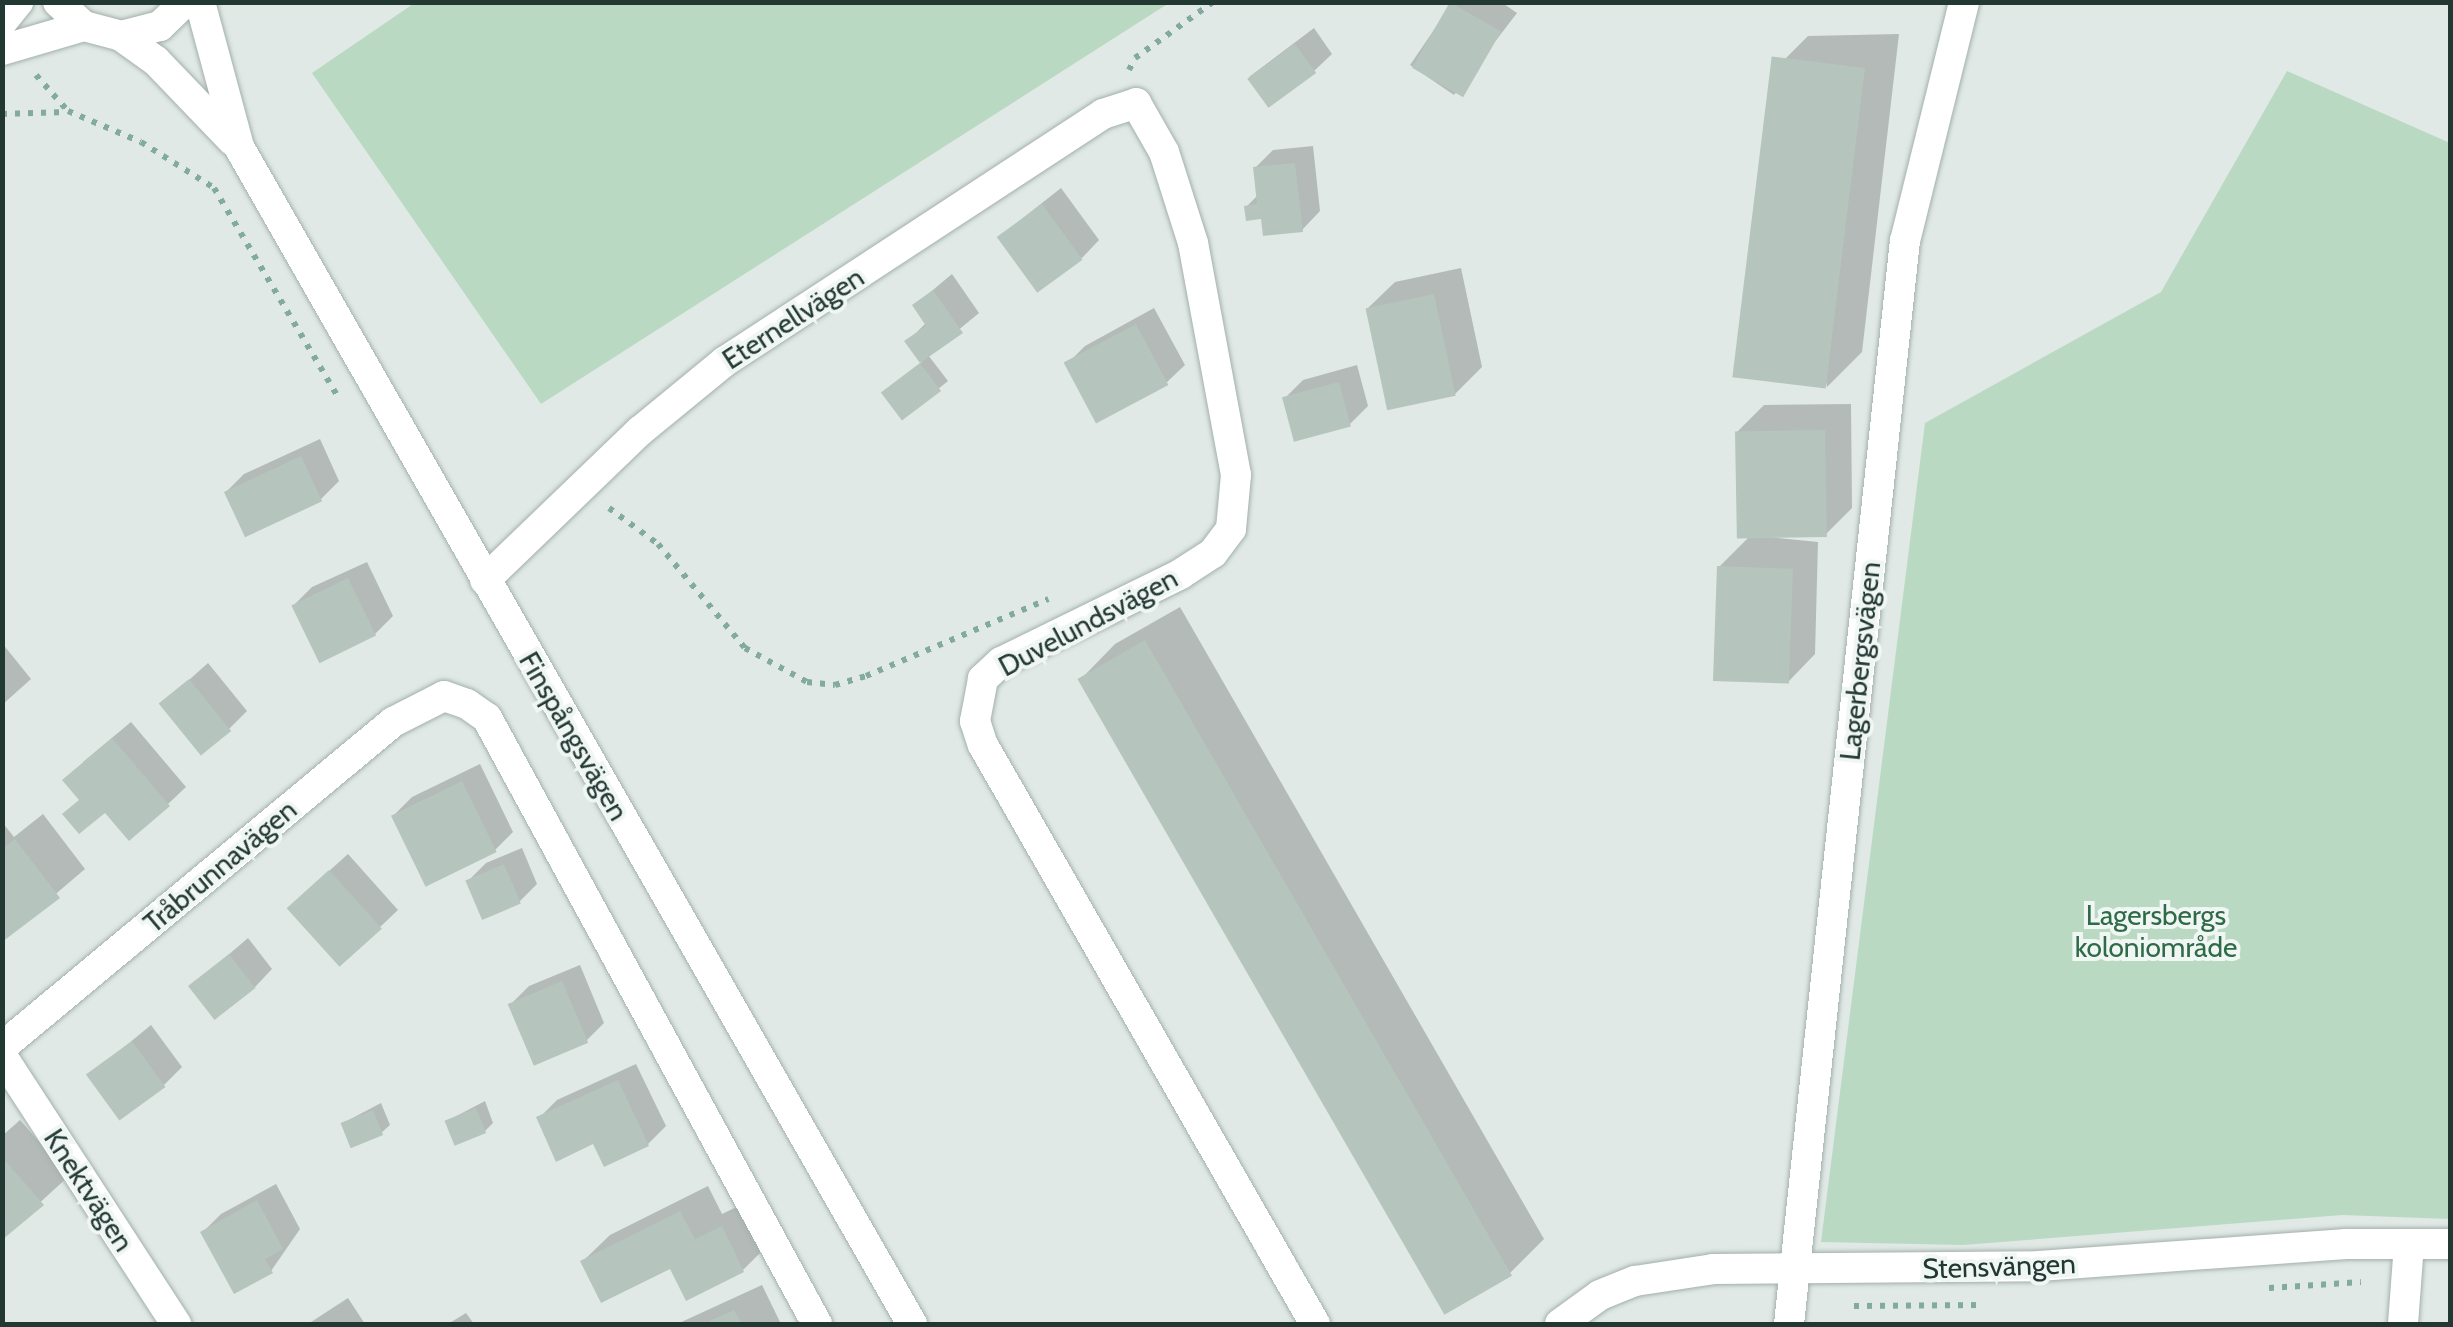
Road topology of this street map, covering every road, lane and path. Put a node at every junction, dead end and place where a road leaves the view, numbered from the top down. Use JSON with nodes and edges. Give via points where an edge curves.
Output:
{"nodes":[{"id":1,"x":18,"y":2,"type":"edge"},
{"id":2,"x":58,"y":2,"type":"edge"},
{"id":3,"x":185,"y":2,"type":"edge"},
{"id":4,"x":200,"y":2,"type":"edge"},
{"id":5,"x":1213,"y":2,"type":"edge"},
{"id":6,"x":1964,"y":2,"type":"edge"},
{"id":7,"x":84,"y":26,"type":"junction"},
{"id":8,"x":121,"y":36,"type":"junction"},
{"id":9,"x":7,"y":39,"type":"edge"},
{"id":10,"x":1136,"y":103,"type":"junction"},
{"id":11,"x":68,"y":112,"type":"junction"},
{"id":12,"x":2,"y":114,"type":"edge"},
{"id":13,"x":239,"y":147,"type":"junction"},
{"id":14,"x":191,"y":169,"type":"dead end"},
{"id":15,"x":587,"y":485,"type":"junction"},
{"id":16,"x":485,"y":580,"type":"junction"},
{"id":17,"x":1084,"y":620,"type":"junction"},
{"id":18,"x":2,"y":1047,"type":"edge"},
{"id":19,"x":2,"y":1056,"type":"edge"},
{"id":20,"x":2408,"y":1244,"type":"junction"},
{"id":21,"x":2450,"y":1244,"type":"edge"},
{"id":22,"x":1794,"y":1270,"type":"junction"},
{"id":23,"x":176,"y":1324,"type":"edge"},
{"id":24,"x":818,"y":1324,"type":"edge"},
{"id":25,"x":912,"y":1324,"type":"edge"},
{"id":26,"x":1315,"y":1324,"type":"edge"},
{"id":27,"x":1560,"y":1324,"type":"edge"},
{"id":28,"x":1788,"y":1324,"type":"edge"},
{"id":29,"x":2404,"y":1324,"type":"edge"}],
"edges":[{"from":1,"to":9,"type":"street"},
{"from":2,"to":7,"type":"street","name":"Finspångsvägen"},
{"from":3,"to":8,"type":"street","via":[[160,26]]},
{"from":4,"to":13,"type":"street","name":"Finspångsvägen"},
{"from":5,"to":10,"type":"path","via":[[1136,58],[1126,84]]},
{"from":6,"to":22,"type":"street","name":"Lagerbergsvägen","via":[[1905,241]]},
{"from":7,"to":8,"type":"street","name":"Finspångsvägen"},
{"from":7,"to":9,"type":"street"},
{"from":8,"to":13,"type":"street","name":"Finspångsvägen","via":[[156,62]]},
{"from":9,"to":11,"type":"path"},
{"from":10,"to":15,"type":"street","name":"Eternellvägen","via":[[1103,114],[724,362]]},
{"from":10,"to":17,"type":"street","name":"Duvelundsvägen","via":[[1181,195],[1222,384],[1237,501],[1231,529],[1213,553]]},
{"from":11,"to":12,"type":"path"},
{"from":11,"to":14,"type":"path"},
{"from":13,"to":16,"type":"street","name":"Finspångsvägen"},
{"from":15,"to":16,"type":"street","name":"Eternellvägen"},
{"from":15,"to":17,"type":"path","via":[[658,544],[745,648],[806,682],[866,676],[1040,599],[1057,598]]},
{"from":16,"to":25,"type":"street","name":"Finspångsvägen"},
{"from":17,"to":26,"type":"street","name":"Duvelundsvägen","via":[[1000,662],[983,679],[975,701],[983,745]]},
{"from":18,"to":24,"type":"street","name":"Tråbrunnavägen","via":[[392,722],[444,696],[487,718]]},
{"from":19,"to":23,"type":"street","name":"Knektvägen"},
{"from":20,"to":21,"type":"street","name":"Stensvängen"},
{"from":20,"to":22,"type":"street","name":"Stensvängen","via":[[2039,1266]]},
{"from":20,"to":29,"type":"street"},
{"from":22,"to":27,"type":"street","name":"Stensvängen","via":[[1670,1273],[1600,1295]]},
{"from":22,"to":28,"type":"street","name":"Lagerbergsvägen"}]}
